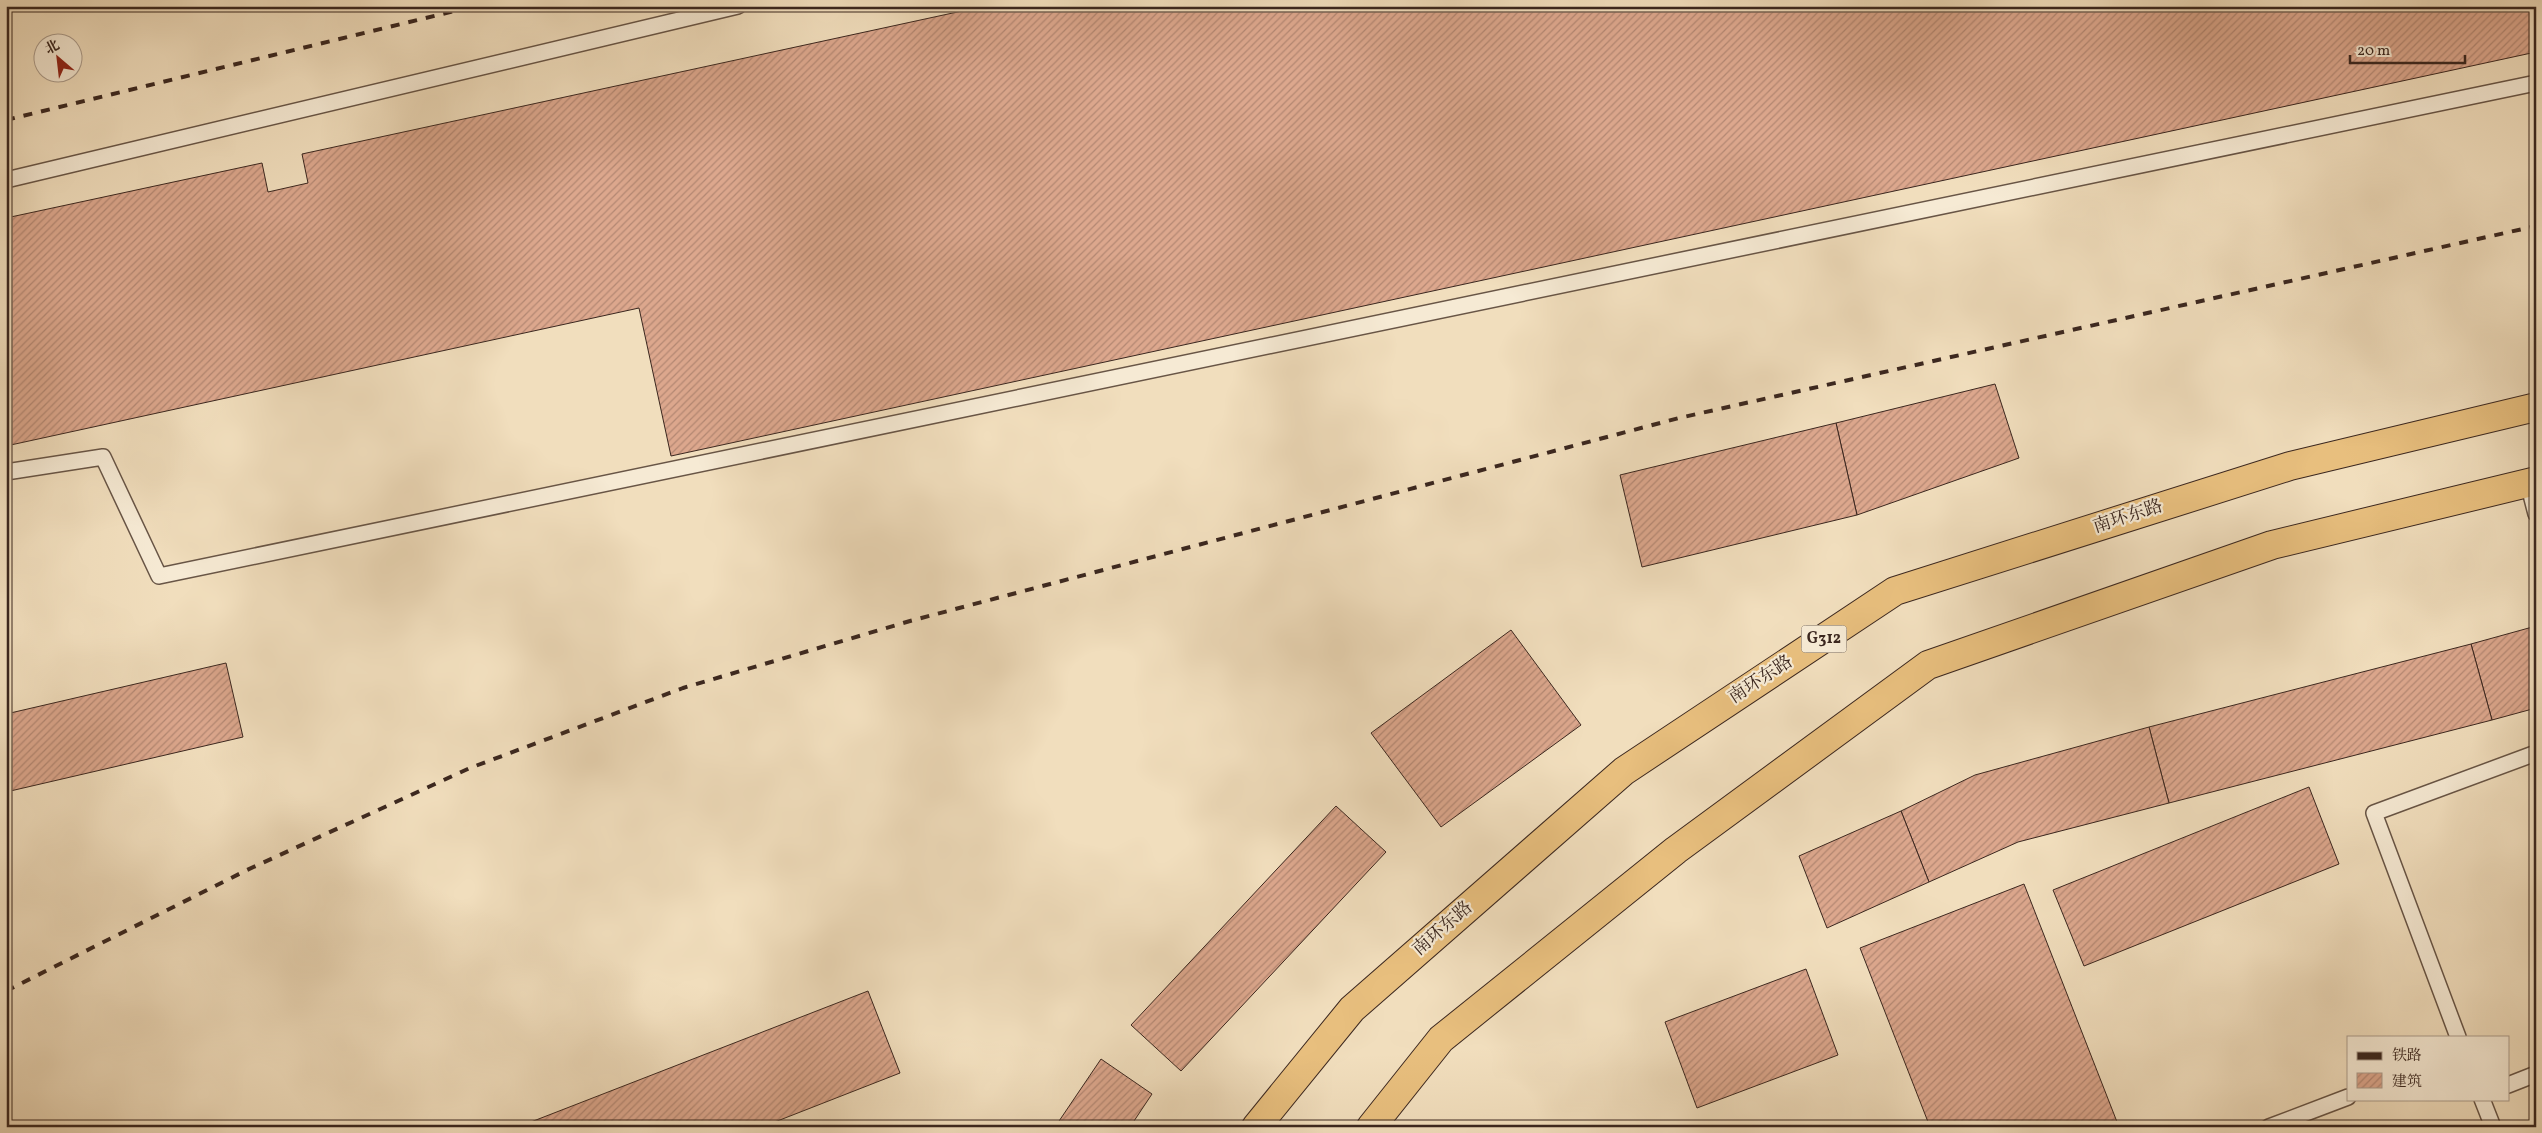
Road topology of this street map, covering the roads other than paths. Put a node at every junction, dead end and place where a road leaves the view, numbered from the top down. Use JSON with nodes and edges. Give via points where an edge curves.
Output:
{"nodes":[{"id":1,"x":738,"y":6,"type":"edge"},
{"id":2,"x":2536,"y":83,"type":"edge"},
{"id":3,"x":6,"y":180,"type":"edge"},
{"id":4,"x":2536,"y":407,"type":"edge"},
{"id":5,"x":6,"y":472,"type":"edge"},
{"id":6,"x":2532,"y":482,"type":"edge"},
{"id":7,"x":2536,"y":514,"type":"edge"},
{"id":8,"x":2536,"y":753,"type":"edge"},
{"id":9,"x":2458,"y":1036,"type":"edge"},
{"id":10,"x":2536,"y":1074,"type":"edge"},
{"id":11,"x":2510,"y":1084,"type":"edge"},
{"id":12,"x":2347,"y":1097,"type":"edge"},
{"id":13,"x":2482,"y":1100,"type":"edge"},
{"id":14,"x":1256,"y":1127,"type":"edge"},
{"id":15,"x":1371,"y":1127,"type":"edge"},
{"id":16,"x":2269,"y":1127,"type":"edge"},
{"id":17,"x":2493,"y":1127,"type":"edge"}],
"edges":[{"from":1,"to":3,"type":"lane"},
{"from":2,"to":5,"type":"lane","via":[[159,576],[103,457]]},
{"from":4,"to":14,"type":"highway","name":"南环东路","number":"G312","via":[[2290,466],[1895,592],[1624,771],[1352,1009]]},
{"from":6,"to":7,"type":"lane"},
{"from":6,"to":15,"type":"highway","via":[[2272,545],[1928,665],[1676,850],[1441,1039]]},
{"from":8,"to":9,"type":"lane","via":[[2374,813]]},
{"from":10,"to":11,"type":"lane"},
{"from":12,"to":16,"type":"lane"},
{"from":13,"to":17,"type":"lane"}]}
